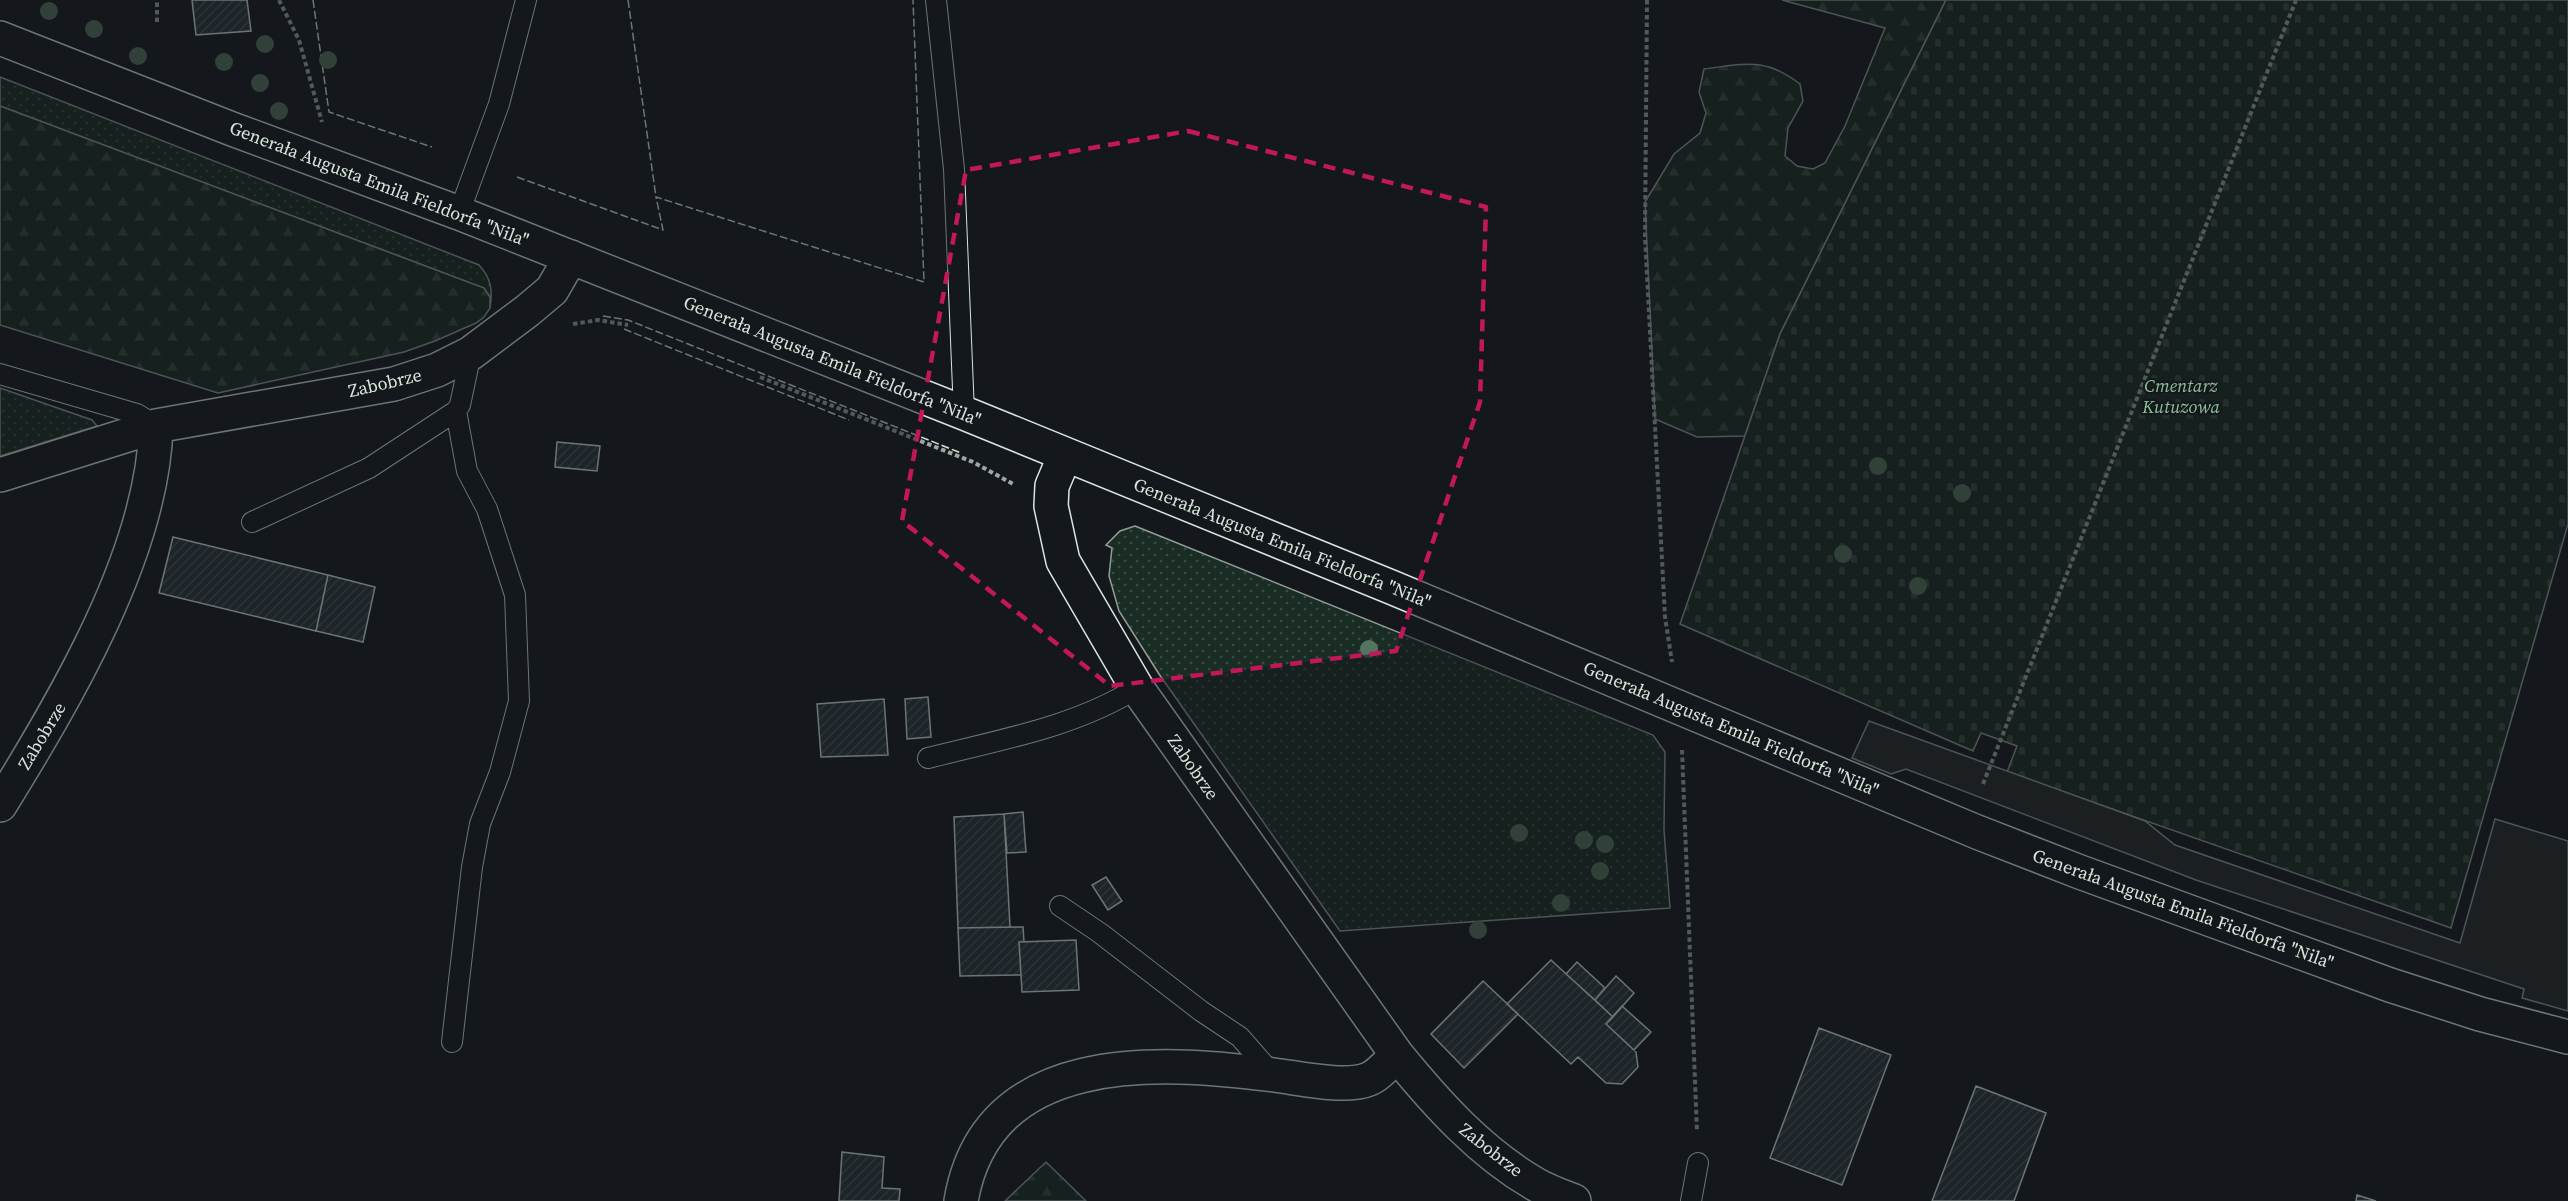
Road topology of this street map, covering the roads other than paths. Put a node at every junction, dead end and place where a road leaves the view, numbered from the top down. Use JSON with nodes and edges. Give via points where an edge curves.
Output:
{"nodes":[{"id":1,"x":526,"y":0,"type":"edge"},
{"id":2,"x":936,"y":0,"type":"edge"},
{"id":3,"x":0,"y":38,"type":"edge"},
{"id":4,"x":459,"y":213,"type":"junction"},
{"id":5,"x":571,"y":257,"type":"junction"},
{"id":6,"x":471,"y":353,"type":"junction"},
{"id":7,"x":0,"y":374,"type":"edge"},
{"id":8,"x":456,"y":411,"type":"junction"},
{"id":9,"x":963,"y":413,"type":"junction"},
{"id":10,"x":156,"y":426,"type":"junction"},
{"id":11,"x":1065,"y":455,"type":"junction"},
{"id":12,"x":0,"y":475,"type":"edge"},
{"id":13,"x":252,"y":522,"type":"dead end"},
{"id":14,"x":1137,"y":688,"type":"junction"},
{"id":15,"x":928,"y":758,"type":"dead end"},
{"id":16,"x":0,"y":805,"type":"edge"},
{"id":17,"x":1059,"y":906,"type":"dead end"},
{"id":18,"x":2568,"y":1037,"type":"edge"},
{"id":19,"x":452,"y":1042,"type":"dead end"},
{"id":20,"x":1397,"y":1055,"type":"junction"},
{"id":21,"x":1274,"y":1075,"type":"junction"},
{"id":22,"x":1698,"y":1163,"type":"road end"},
{"id":23,"x":962,"y":1201,"type":"edge"},
{"id":24,"x":1574,"y":1201,"type":"edge"},
{"id":25,"x":1691,"y":1201,"type":"edge"}],
"edges":[{"from":1,"to":4,"type":"lane","via":[[499,104]]},
{"from":2,"to":9,"type":"lane","via":[[954,169]]},
{"from":3,"to":4,"type":"main road","name":"Generała Augusta Emila Fieldorfa \"Nila\""},
{"from":4,"to":5,"type":"main road","name":"Generała Augusta Emila Fieldorfa \"Nila\""},
{"from":5,"to":6,"type":"main road","name":"Zabobrze","via":[[552,290]]},
{"from":5,"to":9,"type":"main road","name":"Generała Augusta Emila Fieldorfa \"Nila\""},
{"from":6,"to":8,"type":"lane"},
{"from":6,"to":10,"type":"main road","name":"Zabobrze","via":[[437,370],[394,384]]},
{"from":7,"to":10,"type":"lane","via":[[137,414]]},
{"from":8,"to":13,"type":"lane","via":[[369,468]]},
{"from":8,"to":19,"type":"lane","via":[[467,471],[487,509],[515,595],[519,701],[500,772],[480,824]]},
{"from":9,"to":11,"type":"main road","name":"Generała Augusta Emila Fieldorfa \"Nila\""},
{"from":10,"to":12,"type":"main road","name":"Zabobrze"},
{"from":10,"to":16,"type":"main road","name":"Zabobrze","via":[[146,498],[106,613],[63,701]]},
{"from":11,"to":14,"type":"main road","name":"Zabobrze","via":[[1052,486],[1051,506],[1063,561]]},
{"from":11,"to":18,"type":"main road","name":"Generała Augusta Emila Fieldorfa \"Nila\"","via":[[1391,586],[2080,873],[2390,985]]},
{"from":14,"to":15,"type":"lane","via":[[1114,703],[1060,723]]},
{"from":14,"to":20,"type":"main road","name":"Zabobrze"},
{"from":17,"to":21,"type":"lane","via":[[1239,1037]]},
{"from":20,"to":21,"type":"main road","via":[[1369,1079],[1335,1083]]},
{"from":20,"to":24,"type":"main road","name":"Zabobrze","via":[[1440,1108],[1480,1144],[1535,1184]]},
{"from":21,"to":23,"type":"main road","via":[[1137,1067],[1063,1080],[1027,1096],[1001,1116],[980,1145],[965,1181]]},
{"from":22,"to":25,"type":"lane"}]}
